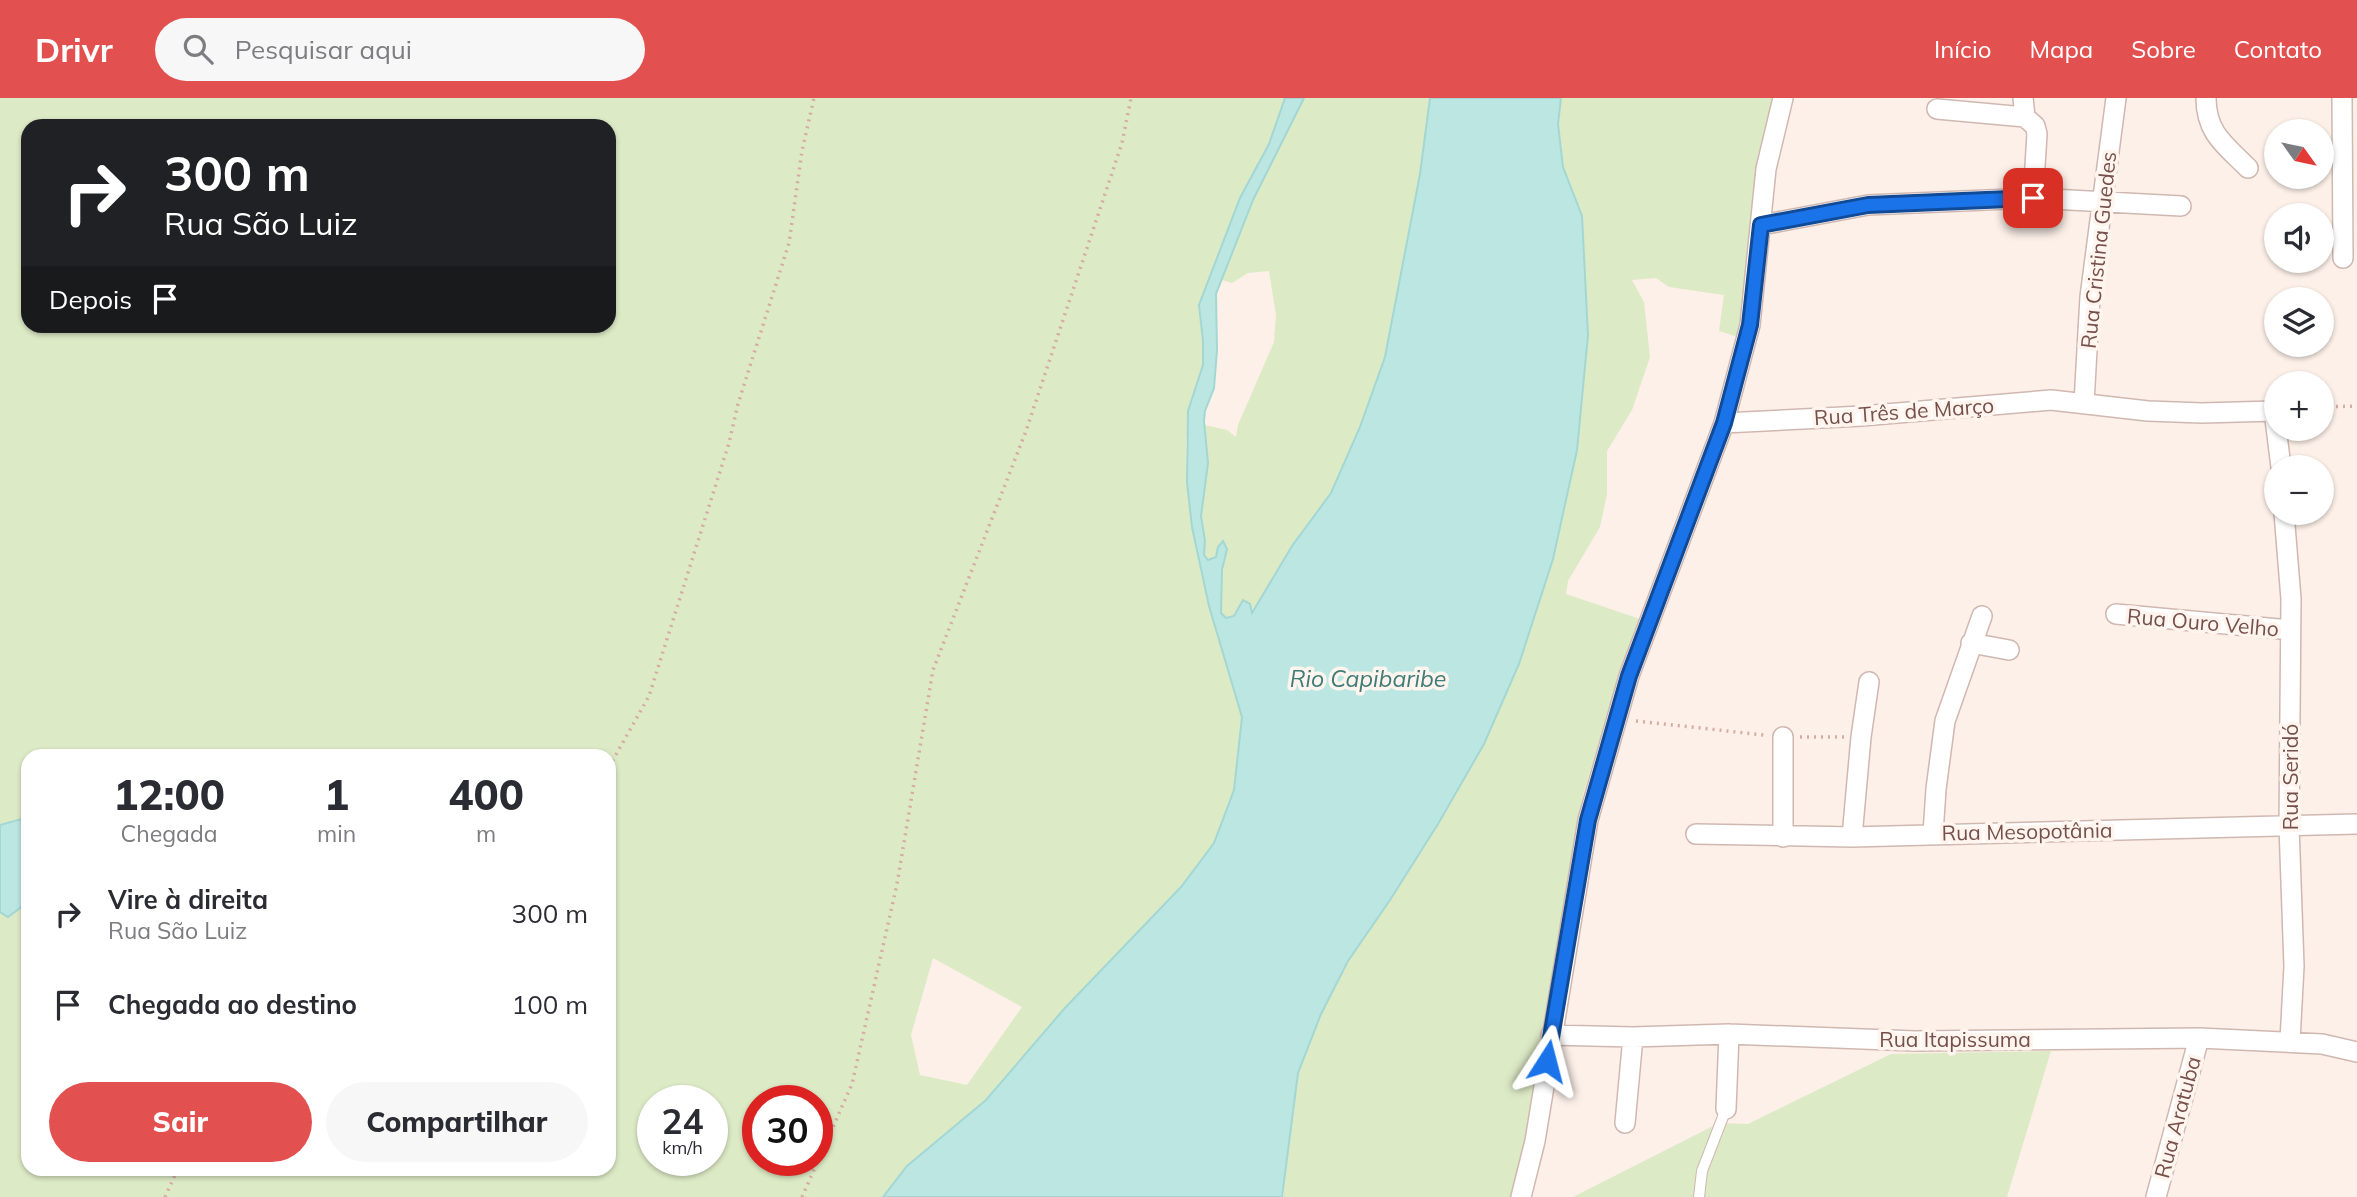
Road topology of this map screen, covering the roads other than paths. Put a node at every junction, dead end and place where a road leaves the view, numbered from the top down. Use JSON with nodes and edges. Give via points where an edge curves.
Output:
{"nodes":[{"id":1,"x":1783,"y":98,"type":"edge"},
{"id":2,"x":2116,"y":98,"type":"edge"},
{"id":3,"x":2206,"y":98,"type":"edge"},
{"id":4,"x":2342,"y":98,"type":"edge"},
{"id":5,"x":1937,"y":108,"type":"dead end"},
{"id":6,"x":2024,"y":108,"type":"edge"},
{"id":7,"x":2248,"y":168,"type":"dead end"},
{"id":8,"x":2033,"y":198,"type":"junction"},
{"id":9,"x":2103,"y":200,"type":"junction"},
{"id":10,"x":2181,"y":206,"type":"dead end"},
{"id":11,"x":1761,"y":225,"type":"junction"},
{"id":12,"x":2343,"y":258,"type":"dead end"},
{"id":13,"x":2084,"y":403,"type":"junction"},
{"id":14,"x":1724,"y":423,"type":"junction"},
{"id":15,"x":2280,"y":455,"type":"edge"},
{"id":16,"x":2285,"y":525,"type":"edge"},
{"id":17,"x":2116,"y":614,"type":"dead end"},
{"id":18,"x":1982,"y":616,"type":"dead end"},
{"id":19,"x":2290,"y":630,"type":"junction"},
{"id":20,"x":1971,"y":643,"type":"junction"},
{"id":21,"x":2009,"y":650,"type":"dead end"},
{"id":22,"x":1869,"y":682,"type":"dead end"},
{"id":23,"x":1783,"y":737,"type":"road end"},
{"id":24,"x":2357,"y":824,"type":"edge"},
{"id":25,"x":2289,"y":826,"type":"junction"},
{"id":26,"x":1696,"y":834,"type":"dead end"},
{"id":27,"x":1933,"y":834,"type":"junction"},
{"id":28,"x":1783,"y":837,"type":"junction"},
{"id":29,"x":1852,"y":837,"type":"junction"},
{"id":30,"x":1729,"y":1034,"type":"junction"},
{"id":31,"x":1551,"y":1035,"type":"junction"},
{"id":32,"x":1633,"y":1037,"type":"junction"},
{"id":33,"x":2199,"y":1038,"type":"junction"},
{"id":34,"x":2290,"y":1041,"type":"junction"},
{"id":35,"x":2357,"y":1052,"type":"edge"},
{"id":36,"x":1726,"y":1109,"type":"joint"},
{"id":37,"x":1625,"y":1123,"type":"dead end"},
{"id":38,"x":1521,"y":1197,"type":"edge"},
{"id":39,"x":1699,"y":1197,"type":"edge"},
{"id":40,"x":2156,"y":1197,"type":"edge"}],
"edges":[{"from":1,"to":11,"type":"street","via":[[1766,169]]},
{"from":2,"to":9,"type":"street","name":"Rua Cristina Guedes"},
{"from":3,"to":7,"type":"street","via":[[2207,121],[2214,134]]},
{"from":4,"to":12,"type":"street"},
{"from":5,"to":6,"type":"street"},
{"from":6,"to":8,"type":"street","via":[[2037,134]]},
{"from":8,"to":9,"type":"street"},
{"from":8,"to":11,"type":"street","via":[[1868,205]]},
{"from":9,"to":10,"type":"street"},
{"from":9,"to":13,"type":"street","name":"Rua Cristina Guedes","via":[[2090,297]]},
{"from":11,"to":14,"type":"street","via":[[1750,325]]},
{"from":13,"to":14,"type":"street","name":"Rua Três de Março","via":[[2051,400]]},
{"from":13,"to":15,"type":"street","via":[[2148,411],[2274,411]]},
{"from":14,"to":31,"type":"street","via":[[1616,718],[1588,820]]},
{"from":16,"to":19,"type":"street","name":"Rua Seridó"},
{"from":17,"to":19,"type":"street","name":"Rua Ouro Velho"},
{"from":18,"to":20,"type":"street"},
{"from":19,"to":25,"type":"street","name":"Rua Seridó"},
{"from":20,"to":21,"type":"street"},
{"from":20,"to":27,"type":"street","via":[[1945,721]]},
{"from":22,"to":29,"type":"street"},
{"from":23,"to":28,"type":"street"},
{"from":24,"to":25,"type":"street","name":"Rua Mesopotânia"},
{"from":25,"to":27,"type":"street","name":"Rua Mesopotânia"},
{"from":25,"to":34,"type":"street","name":"Rua Seridó","via":[[2294,966]]},
{"from":26,"to":28,"type":"street","name":"Rua Mesopotânia"},
{"from":27,"to":29,"type":"street","name":"Rua Mesopotânia"},
{"from":28,"to":29,"type":"street","name":"Rua Mesopotânia"},
{"from":30,"to":32,"type":"street","name":"Rua Itapissuma"},
{"from":30,"to":33,"type":"street","name":"Rua Itapissuma","via":[[1915,1041]]},
{"from":30,"to":36,"type":"street"},
{"from":31,"to":32,"type":"street","name":"Rua Itapissuma"},
{"from":31,"to":38,"type":"street","via":[[1535,1141]]},
{"from":32,"to":37,"type":"street"},
{"from":33,"to":34,"type":"street","name":"Rua Itapissuma"},
{"from":33,"to":40,"type":"street","name":"Rua Aratuba"},
{"from":34,"to":35,"type":"street","name":"Rua Itapissuma"},
{"from":36,"to":39,"type":"lane","via":[[1702,1171]]}]}
